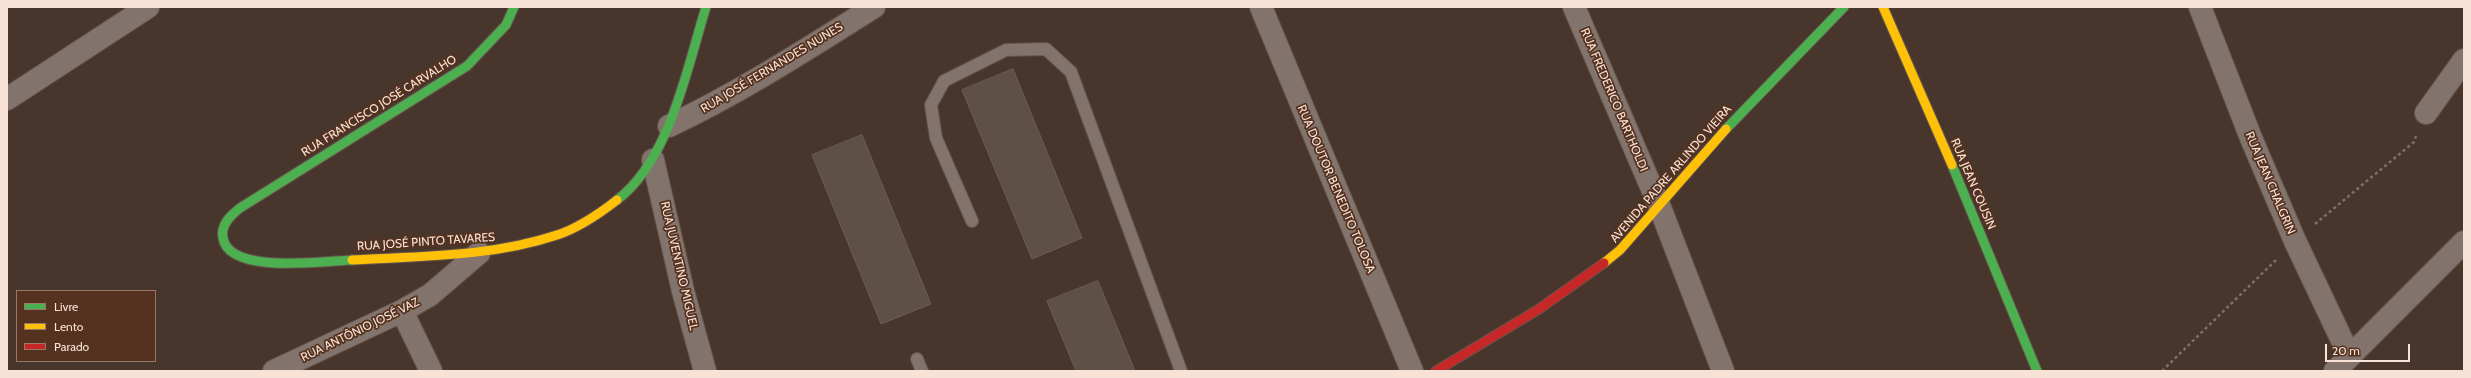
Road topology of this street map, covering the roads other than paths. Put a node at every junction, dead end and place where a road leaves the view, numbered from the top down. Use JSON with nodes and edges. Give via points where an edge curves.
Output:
{"nodes":[{"id":1,"x":148,"y":7,"type":"edge"},
{"id":2,"x":514,"y":7,"type":"edge"},
{"id":3,"x":706,"y":7,"type":"edge"},
{"id":4,"x":874,"y":7,"type":"edge"},
{"id":5,"x":1261,"y":7,"type":"edge"},
{"id":6,"x":1574,"y":7,"type":"edge"},
{"id":7,"x":1844,"y":7,"type":"edge"},
{"id":8,"x":1883,"y":7,"type":"edge"},
{"id":9,"x":2200,"y":7,"type":"edge"},
{"id":10,"x":120,"y":17,"type":"edge"},
{"id":11,"x":2464,"y":60,"type":"edge"},
{"id":12,"x":7,"y":99,"type":"edge"},
{"id":13,"x":2426,"y":113,"type":"dead end"},
{"id":14,"x":669,"y":126,"type":"junction"},
{"id":15,"x":653,"y":160,"type":"junction"},
{"id":16,"x":1659,"y":205,"type":"junction"},
{"id":17,"x":972,"y":221,"type":"dead end"},
{"id":18,"x":479,"y":253,"type":"junction"},
{"id":19,"x":2460,"y":253,"type":"edge"},
{"id":20,"x":273,"y":264,"type":"joint"},
{"id":21,"x":402,"y":311,"type":"junction"},
{"id":22,"x":917,"y":359,"type":"dead end"},
{"id":23,"x":2342,"y":363,"type":"edge"},
{"id":24,"x":274,"y":371,"type":"edge"},
{"id":25,"x":431,"y":371,"type":"edge"},
{"id":26,"x":705,"y":371,"type":"edge"},
{"id":27,"x":922,"y":371,"type":"edge"},
{"id":28,"x":1181,"y":371,"type":"edge"},
{"id":29,"x":1412,"y":371,"type":"edge"},
{"id":30,"x":1436,"y":371,"type":"edge"},
{"id":31,"x":1723,"y":371,"type":"edge"},
{"id":32,"x":2037,"y":371,"type":"edge"}],
"edges":[{"from":1,"to":10,"type":"street"},
{"from":2,"to":20,"type":"street","name":"RUA FRANCISCO JOSÉ CARVALHO","via":[[506,25],[467,66],[240,208],[225,223],[222,233],[225,244],[232,253],[248,260]]},
{"from":3,"to":14,"type":"street","name":"RUA JOSÉ PINTO TAVARES"},
{"from":4,"to":14,"type":"street","name":"RUA JOSÉ FERNANDES NUNES","via":[[768,74]]},
{"from":5,"to":29,"type":"street","name":"RUA DOUTOR BENEDITO TOLOSA"},
{"from":6,"to":16,"type":"street","name":"RUA FREDERICO BARTHOLDI"},
{"from":7,"to":16,"type":"street","name":"AVENIDA PADRE ARLINDO VIEIRA","via":[[1741,112]]},
{"from":8,"to":32,"type":"street","name":"RUA JEAN COUSIN","via":[[1943,141]]},
{"from":9,"to":23,"type":"street","name":"RUA JEAN CHALGRIN"},
{"from":10,"to":12,"type":"street"},
{"from":11,"to":13,"type":"street"},
{"from":14,"to":15,"type":"street","name":"RUA JOSÉ PINTO TAVARES"},
{"from":15,"to":18,"type":"street","name":"RUA JOSÉ PINTO TAVARES","via":[[622,196],[594,217],[557,235]]},
{"from":15,"to":26,"type":"street","name":"RUA JUVENTINO MIGUEL","via":[[683,291]]},
{"from":16,"to":30,"type":"street","name":"AVENIDA PADRE ARLINDO VIEIRA","via":[[1620,250],[1581,281]]},
{"from":16,"to":31,"type":"street","name":"RUA FREDERICO BARTHOLDI"},
{"from":17,"to":28,"type":"lane","via":[[936,138],[930,105],[944,81],[1006,50],[1046,49],[1071,72]]},
{"from":18,"to":20,"type":"street","name":"RUA JOSÉ PINTO TAVARES"},
{"from":18,"to":21,"type":"street","name":"RUA ANTÔNIO JOSÉ VAZ","via":[[430,295]]},
{"from":19,"to":23,"type":"street"},
{"from":21,"to":24,"type":"street","name":"RUA ANTÔNIO JOSÉ VAZ"},
{"from":21,"to":25,"type":"street"},
{"from":22,"to":27,"type":"lane"}]}
